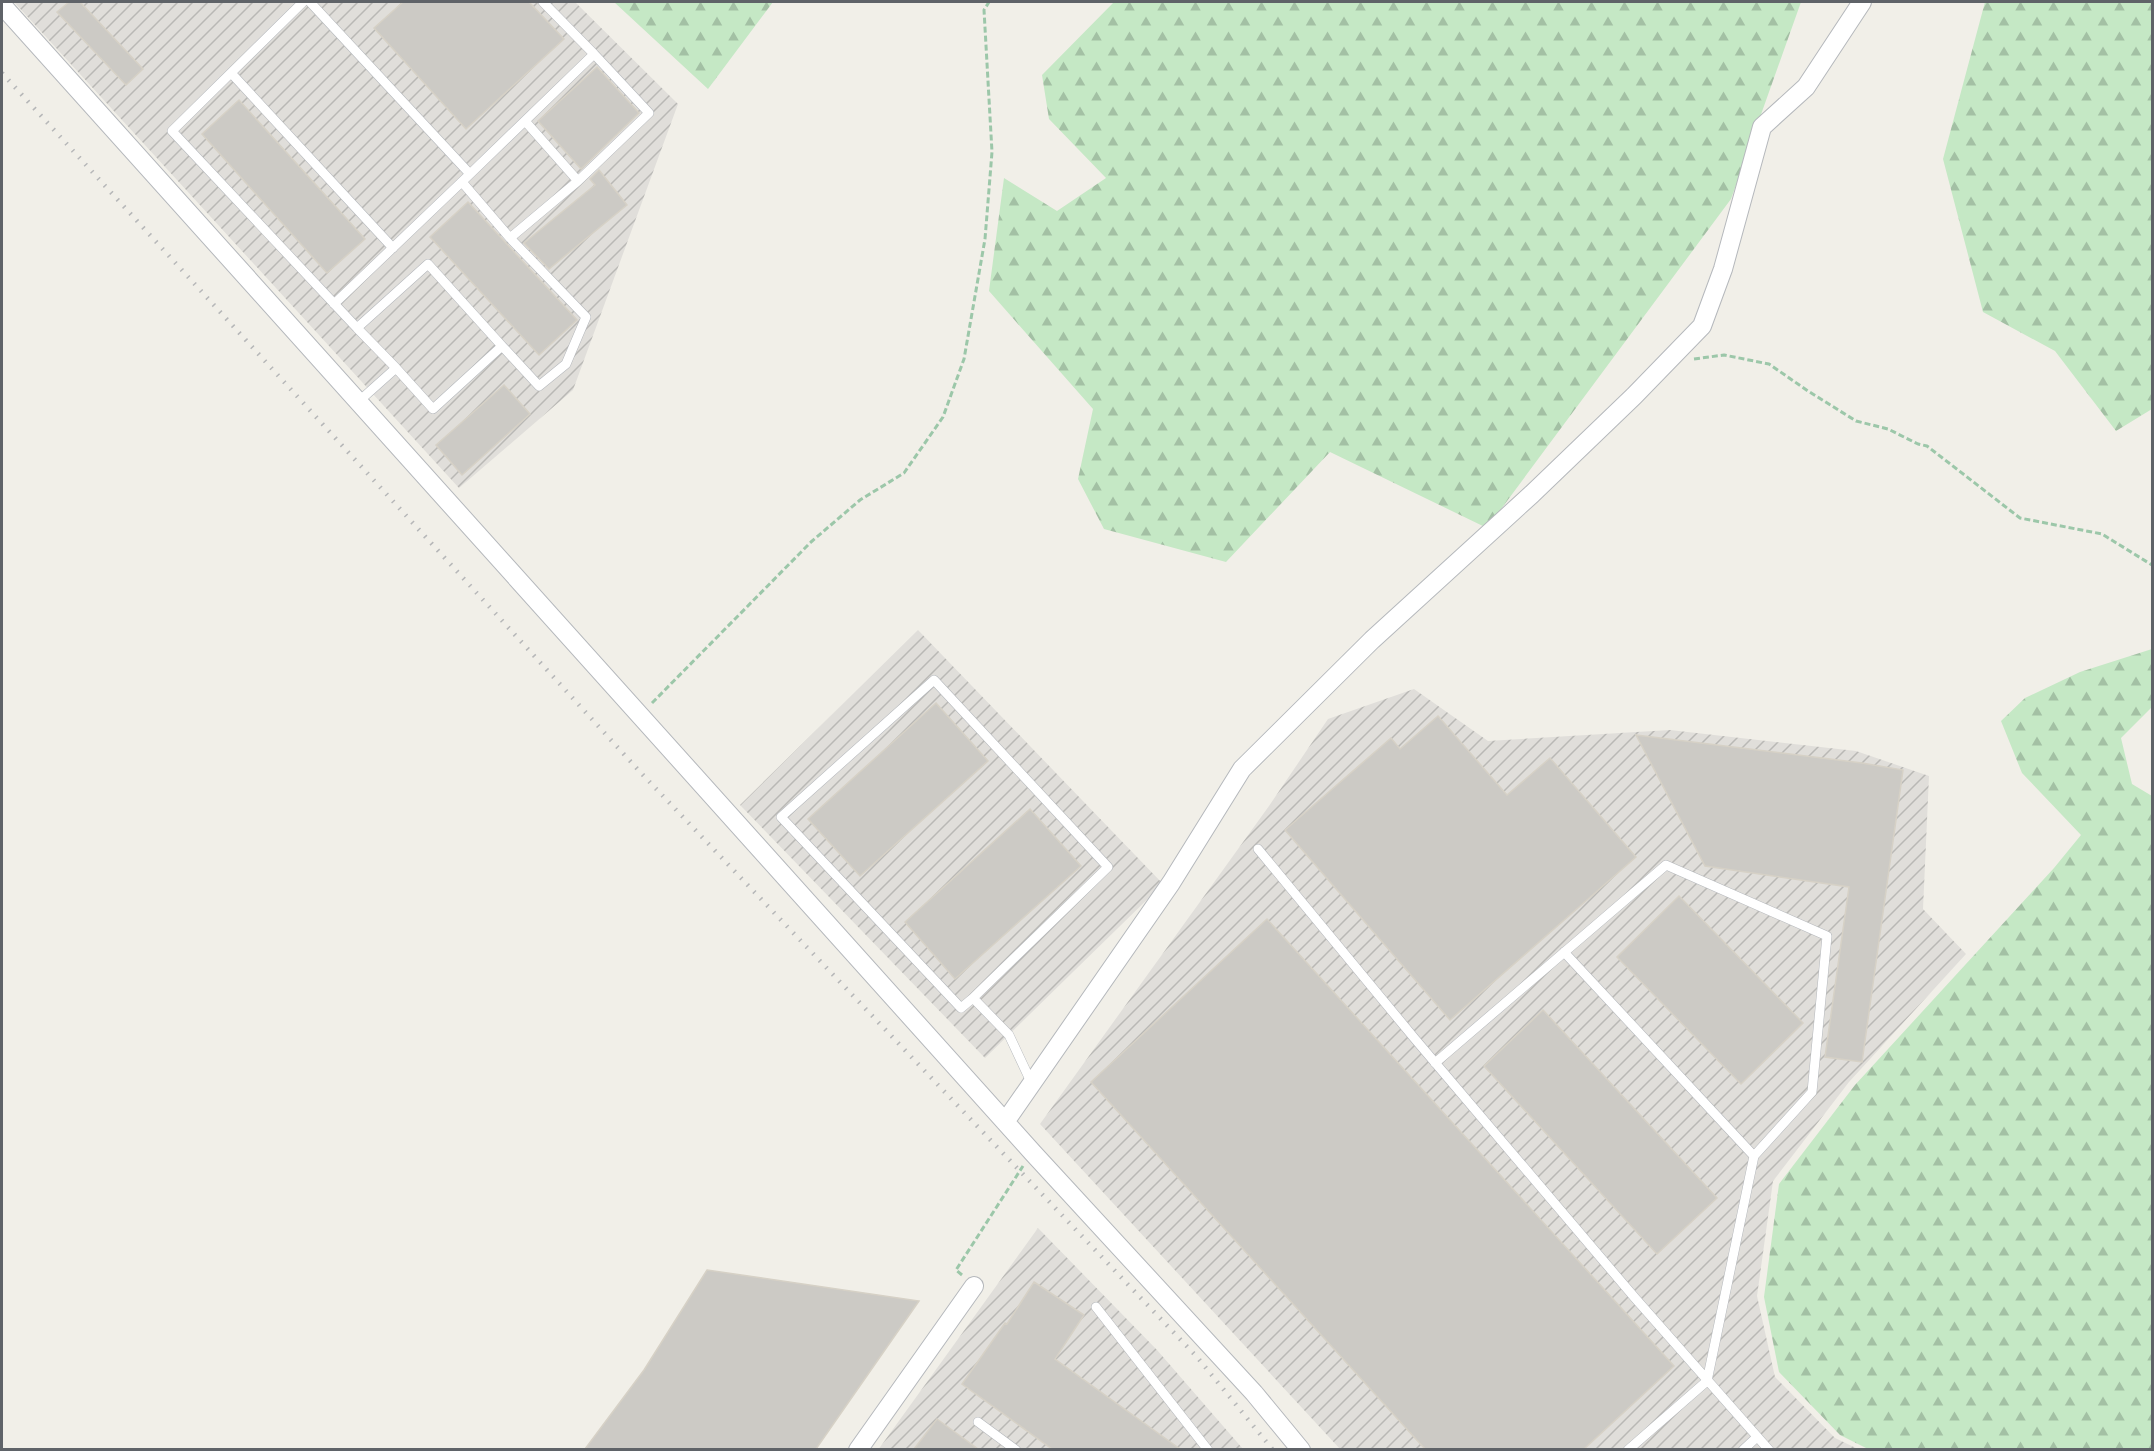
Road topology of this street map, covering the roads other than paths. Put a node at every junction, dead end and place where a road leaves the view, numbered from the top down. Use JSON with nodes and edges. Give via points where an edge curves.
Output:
{"nodes":[{"id":1,"x":303,"y":2,"type":"edge"},
{"id":2,"x":310,"y":2,"type":"edge"},
{"id":3,"x":543,"y":2,"type":"edge"},
{"id":4,"x":1862,"y":2,"type":"edge"},
{"id":5,"x":2,"y":5,"type":"edge"},
{"id":6,"x":594,"y":54,"type":"junction"},
{"id":7,"x":232,"y":74,"type":"junction"},
{"id":8,"x":525,"y":121,"type":"junction"},
{"id":9,"x":470,"y":174,"type":"junction"},
{"id":10,"x":578,"y":181,"type":"junction"},
{"id":11,"x":462,"y":182,"type":"junction"},
{"id":12,"x":510,"y":238,"type":"junction"},
{"id":13,"x":393,"y":248,"type":"junction"},
{"id":14,"x":334,"y":304,"type":"junction"},
{"id":15,"x":357,"y":328,"type":"junction"},
{"id":16,"x":502,"y":346,"type":"junction"},
{"id":17,"x":396,"y":368,"type":"junction"},
{"id":18,"x":358,"y":402,"type":"junction"},
{"id":19,"x":1258,"y":849,"type":"dead end"},
{"id":20,"x":1564,"y":951,"type":"junction"},
{"id":21,"x":973,"y":998,"type":"junction"},
{"id":22,"x":1435,"y":1063,"type":"junction"},
{"id":23,"x":1032,"y":1084,"type":"junction"},
{"id":24,"x":1005,"y":1122,"type":"junction"},
{"id":25,"x":1754,"y":1156,"type":"junction"},
{"id":26,"x":974,"y":1286,"type":"road end"},
{"id":27,"x":1096,"y":1307,"type":"dead end"},
{"id":28,"x":1707,"y":1381,"type":"junction"},
{"id":29,"x":978,"y":1422,"type":"dead end"},
{"id":30,"x":1756,"y":1437,"type":"junction"},
{"id":31,"x":858,"y":1449,"type":"edge"},
{"id":32,"x":1016,"y":1449,"type":"edge"},
{"id":33,"x":1208,"y":1449,"type":"edge"},
{"id":34,"x":1301,"y":1449,"type":"edge"},
{"id":35,"x":1628,"y":1449,"type":"edge"},
{"id":36,"x":1743,"y":1449,"type":"edge"},
{"id":37,"x":1769,"y":1449,"type":"edge"}],
"edges":[{"from":1,"to":7,"type":"lane"},
{"from":2,"to":9,"type":"lane"},
{"from":3,"to":6,"type":"lane"},
{"from":4,"to":23,"type":"street","via":[[1806,87],[1762,128],[1723,269],[1702,326],[1532,494],[1372,640],[1242,769],[1171,883]]},
{"from":5,"to":18,"type":"street"},
{"from":6,"to":8,"type":"lane"},
{"from":6,"to":10,"type":"lane","via":[[649,113]]},
{"from":7,"to":13,"type":"lane"},
{"from":7,"to":14,"type":"lane","via":[[172,131]]},
{"from":8,"to":9,"type":"lane"},
{"from":8,"to":10,"type":"lane"},
{"from":9,"to":11,"type":"lane"},
{"from":10,"to":12,"type":"lane"},
{"from":11,"to":12,"type":"lane"},
{"from":11,"to":13,"type":"lane"},
{"from":12,"to":16,"type":"lane","via":[[586,317],[566,364],[539,386]]},
{"from":13,"to":14,"type":"lane"},
{"from":14,"to":15,"type":"lane"},
{"from":15,"to":16,"type":"lane","via":[[428,264]]},
{"from":15,"to":17,"type":"lane"},
{"from":16,"to":17,"type":"lane","via":[[433,409]]},
{"from":17,"to":18,"type":"lane"},
{"from":18,"to":24,"type":"street"},
{"from":19,"to":22,"type":"lane"},
{"from":20,"to":22,"type":"lane"},
{"from":20,"to":25,"type":"lane"},
{"from":20,"to":25,"type":"lane","via":[[1665,865],[1827,936],[1812,1092]]},
{"from":21,"to":21,"type":"lane","via":[[1108,867],[934,680],[781,817],[961,1008]]},
{"from":21,"to":23,"type":"lane","via":[[1009,1035]]},
{"from":22,"to":28,"type":"lane"},
{"from":23,"to":24,"type":"street"},
{"from":24,"to":34,"type":"street"},
{"from":25,"to":28,"type":"lane"},
{"from":26,"to":31,"type":"street"},
{"from":27,"to":33,"type":"lane"},
{"from":28,"to":30,"type":"lane"},
{"from":28,"to":35,"type":"lane"},
{"from":29,"to":32,"type":"lane"},
{"from":30,"to":36,"type":"lane"},
{"from":30,"to":37,"type":"lane"}]}
